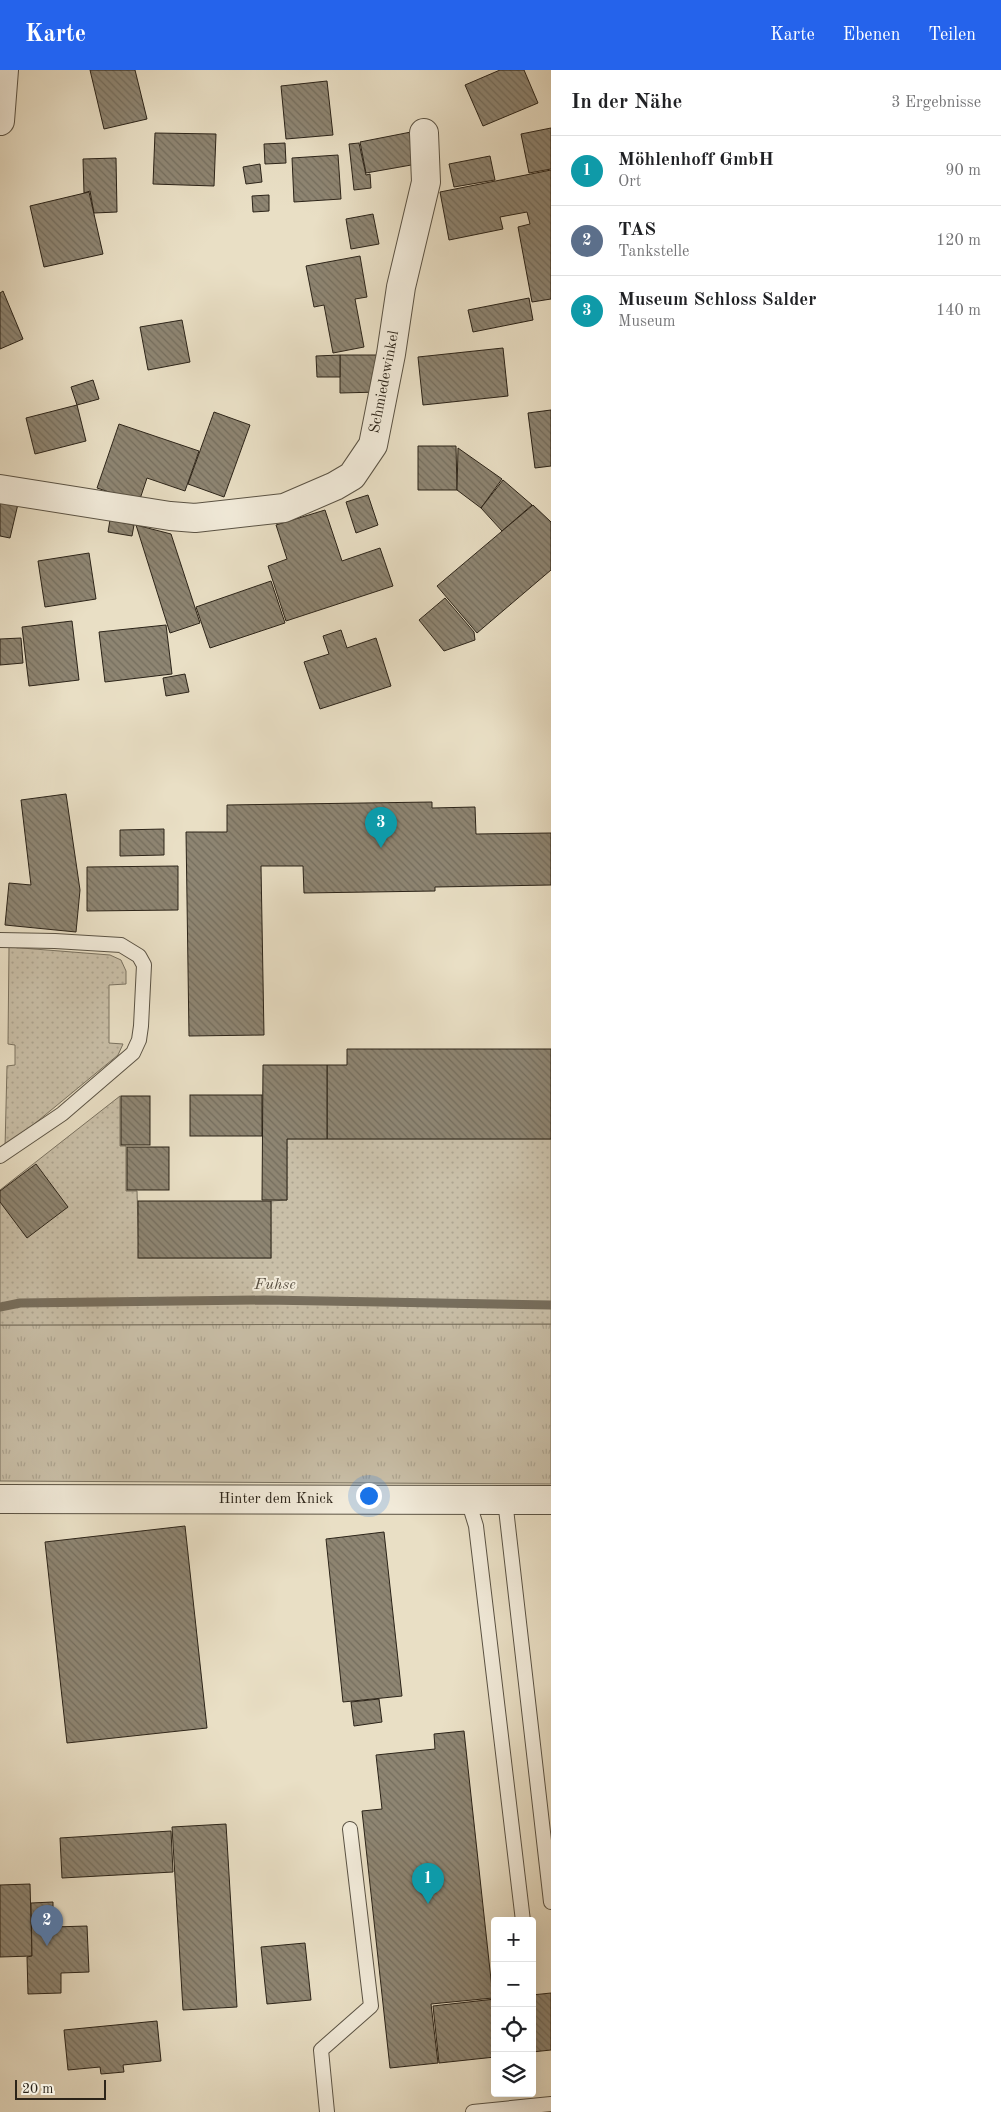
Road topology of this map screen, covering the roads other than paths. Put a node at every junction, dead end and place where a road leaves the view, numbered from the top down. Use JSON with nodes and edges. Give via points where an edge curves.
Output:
{"nodes":[{"id":1,"x":4,"y":70,"type":"edge"},
{"id":2,"x":0,"y":121,"type":"edge"},
{"id":3,"x":424,"y":133,"type":"dead end"},
{"id":4,"x":0,"y":489,"type":"edge"},
{"id":5,"x":0,"y":940,"type":"edge"},
{"id":6,"x":0,"y":1156,"type":"edge"},
{"id":7,"x":0,"y":1499,"type":"edge"},
{"id":8,"x":468,"y":1500,"type":"junction"},
{"id":9,"x":505,"y":1500,"type":"junction"},
{"id":10,"x":551,"y":1500,"type":"edge"},
{"id":11,"x":350,"y":1829,"type":"dead end"},
{"id":12,"x":551,"y":1902,"type":"edge"},
{"id":13,"x":523,"y":1917,"type":"edge"},
{"id":14,"x":551,"y":2104,"type":"edge"},
{"id":15,"x":328,"y":2112,"type":"edge"},
{"id":16,"x":474,"y":2112,"type":"edge"}],
"edges":[{"from":1,"to":2,"type":"street"},
{"from":3,"to":4,"type":"street","name":"Schmiedewinkel","via":[[426,182],[402,287],[373,445],[352,476],[284,508],[194,518]]},
{"from":5,"to":6,"type":"lane","via":[[121,945],[139,956],[144,965],[141,1026],[133,1053],[62,1114]]},
{"from":7,"to":8,"type":"street","name":"Hinter dem Knick"},
{"from":8,"to":9,"type":"street","name":"Hinter dem Knick"},
{"from":8,"to":13,"type":"lane","via":[[476,1526]]},
{"from":9,"to":10,"type":"street","name":"Hinter dem Knick"},
{"from":9,"to":12,"type":"lane"},
{"from":11,"to":15,"type":"lane","via":[[371,2006],[320,2050]]},
{"from":14,"to":16,"type":"lane"}]}
